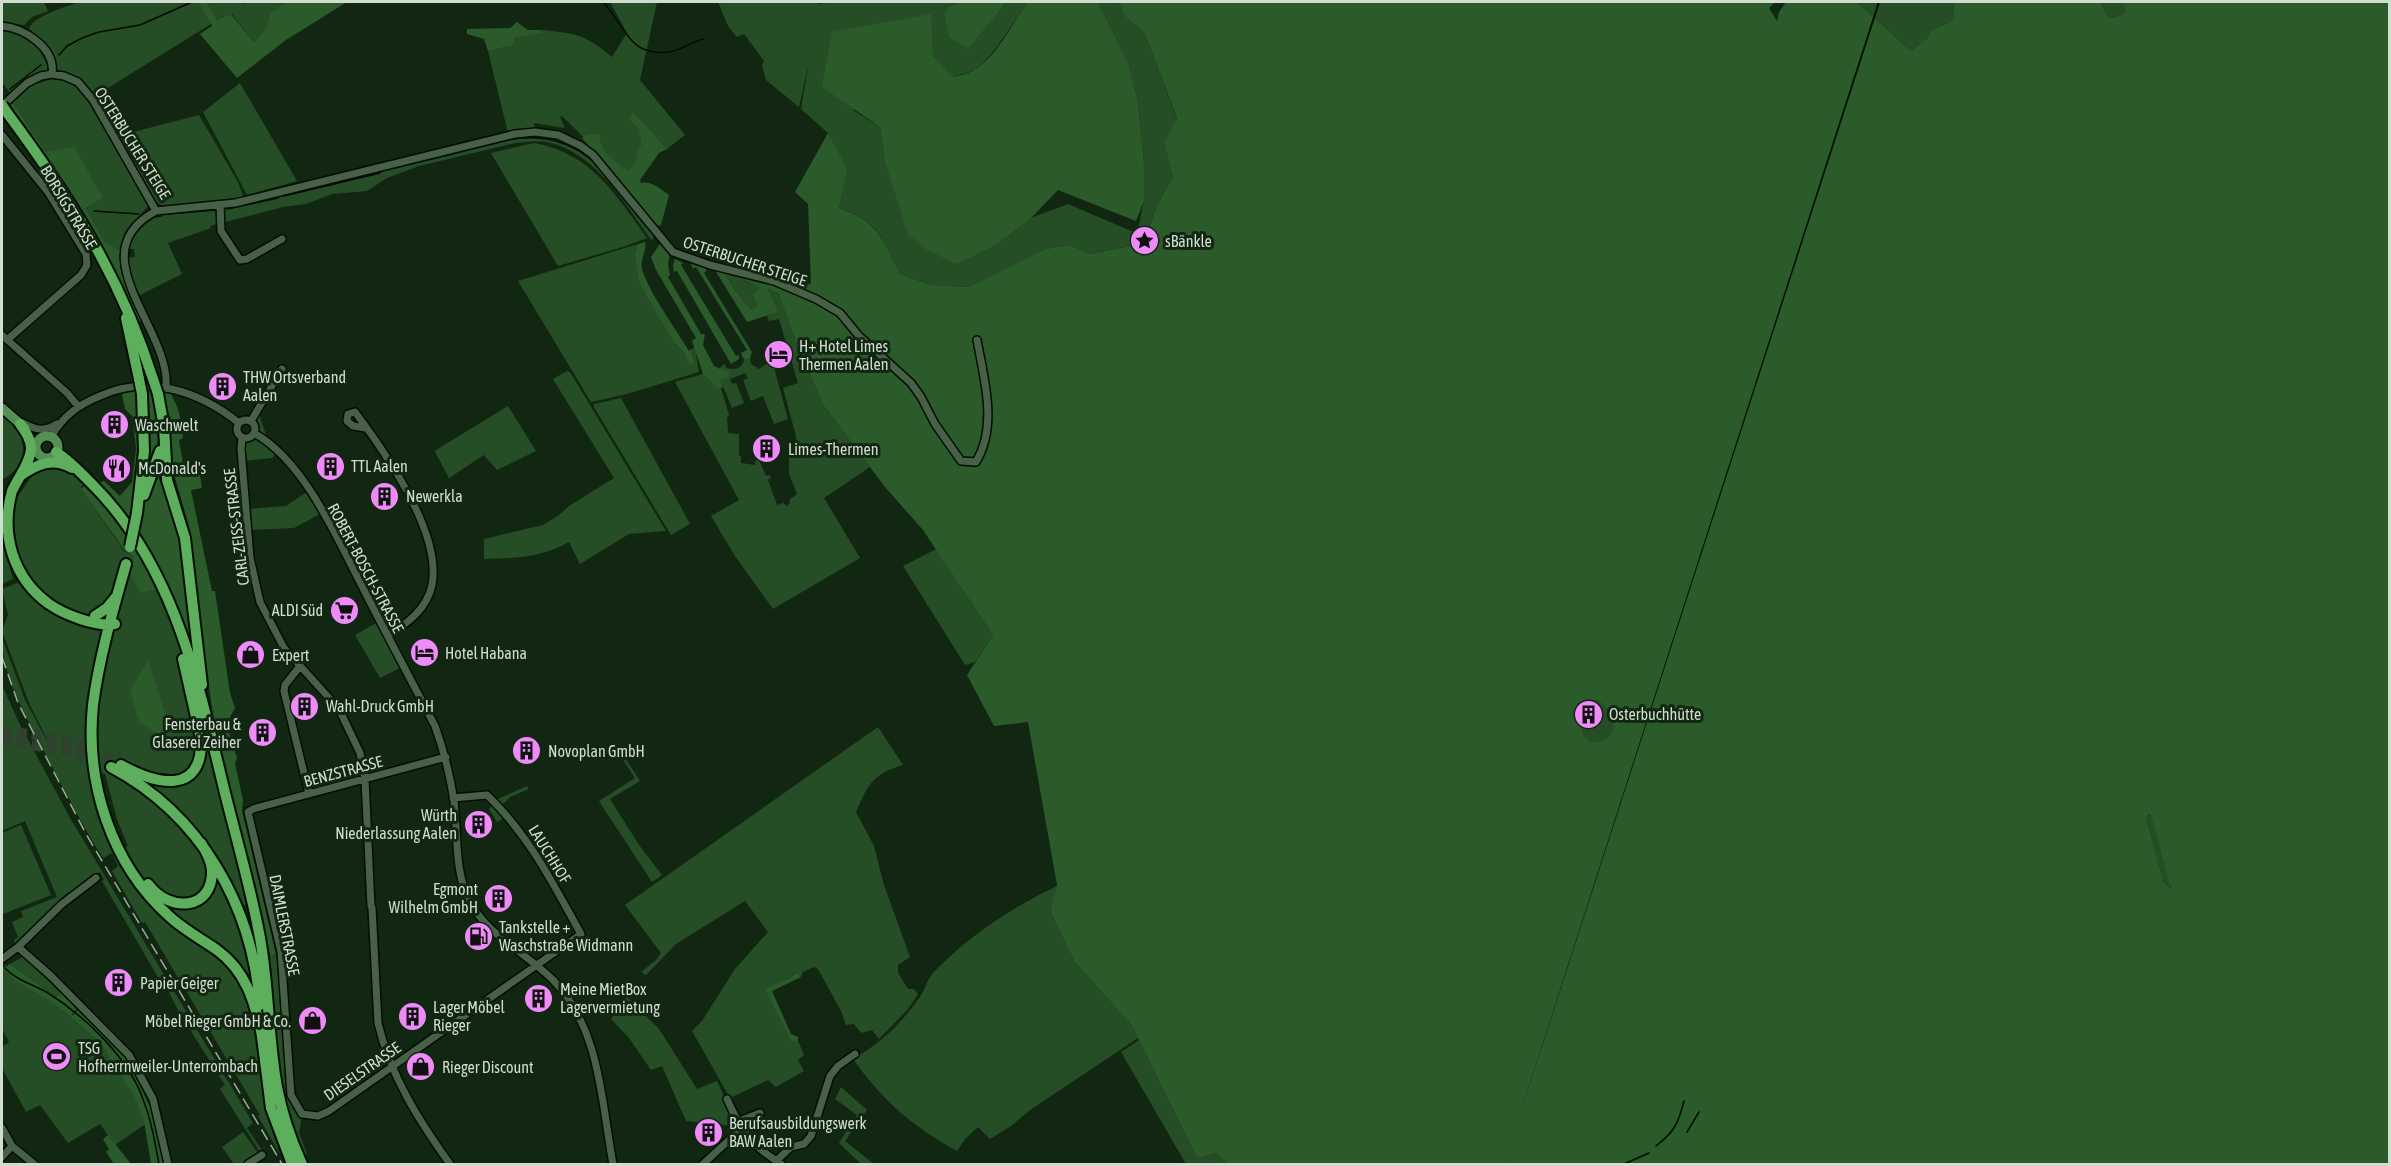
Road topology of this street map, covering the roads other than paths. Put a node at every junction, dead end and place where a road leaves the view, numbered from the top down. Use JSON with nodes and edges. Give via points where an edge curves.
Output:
{"nodes":[{"id":1,"x":2,"y":26,"type":"edge"},
{"id":2,"x":51,"y":74,"type":"junction"},
{"id":3,"x":4,"y":108,"type":"edge"},
{"id":4,"x":2,"y":135,"type":"edge"},
{"id":5,"x":220,"y":206,"type":"junction"},
{"id":6,"x":156,"y":211,"type":"junction"},
{"id":7,"x":282,"y":239,"type":"dead end"},
{"id":8,"x":107,"y":267,"type":"junction"},
{"id":9,"x":4,"y":337,"type":"edge"},
{"id":10,"x":977,"y":340,"type":"dead end"},
{"id":11,"x":282,"y":369,"type":"dead end"},
{"id":12,"x":162,"y":390,"type":"junction"},
{"id":13,"x":78,"y":406,"type":"junction"},
{"id":14,"x":2,"y":408,"type":"edge"},
{"id":15,"x":10,"y":415,"type":"junction"},
{"id":16,"x":61,"y":421,"type":"junction"},
{"id":17,"x":251,"y":421,"type":"junction"},
{"id":18,"x":239,"y":423,"type":"junction"},
{"id":19,"x":20,"y":424,"type":"junction"},
{"id":20,"x":164,"y":427,"type":"junction"},
{"id":21,"x":366,"y":428,"type":"dead end"},
{"id":22,"x":254,"y":434,"type":"junction"},
{"id":23,"x":51,"y":437,"type":"junction"},
{"id":24,"x":242,"y":437,"type":"junction"},
{"id":25,"x":39,"y":440,"type":"junction"},
{"id":26,"x":56,"y":452,"type":"junction"},
{"id":27,"x":39,"y":454,"type":"junction"},
{"id":28,"x":83,"y":475,"type":"junction"},
{"id":29,"x":20,"y":476,"type":"junction"},
{"id":30,"x":138,"y":510,"type":"junction"},
{"id":31,"x":126,"y":564,"type":"junction"},
{"id":32,"x":118,"y":594,"type":"junction"},
{"id":33,"x":169,"y":600,"type":"junction"},
{"id":34,"x":90,"y":617,"type":"junction"},
{"id":35,"x":113,"y":623,"type":"junction"},
{"id":36,"x":388,"y":635,"type":"junction"},
{"id":37,"x":300,"y":666,"type":"junction"},
{"id":38,"x":100,"y":671,"type":"junction"},
{"id":39,"x":206,"y":716,"type":"junction"},
{"id":40,"x":446,"y":758,"type":"junction"},
{"id":41,"x":128,"y":769,"type":"junction"},
{"id":42,"x":365,"y":779,"type":"junction"},
{"id":43,"x":309,"y":794,"type":"junction"},
{"id":44,"x":453,"y":798,"type":"junction"},
{"id":45,"x":248,"y":812,"type":"joint"},
{"id":46,"x":201,"y":843,"type":"junction"},
{"id":47,"x":96,"y":878,"type":"dead end"},
{"id":48,"x":581,"y":934,"type":"joint"},
{"id":49,"x":18,"y":947,"type":"junction"},
{"id":50,"x":262,"y":953,"type":"junction"},
{"id":51,"x":2,"y":959,"type":"edge"},
{"id":52,"x":535,"y":965,"type":"junction"},
{"id":53,"x":262,"y":1036,"type":"junction"},
{"id":54,"x":855,"y":1054,"type":"dead end"},
{"id":55,"x":393,"y":1066,"type":"junction"},
{"id":56,"x":727,"y":1099,"type":"dead end"},
{"id":57,"x":760,"y":1113,"type":"dead end"},
{"id":58,"x":302,"y":1114,"type":"joint"},
{"id":59,"x":739,"y":1126,"type":"junction"},
{"id":60,"x":2,"y":1128,"type":"edge"},
{"id":61,"x":12,"y":1146,"type":"junction"},
{"id":62,"x":262,"y":1155,"type":"dead end"},
{"id":63,"x":2,"y":1157,"type":"edge"},
{"id":64,"x":779,"y":1163,"type":"edge"},
{"id":65,"x":34,"y":1164,"type":"edge"},
{"id":66,"x":168,"y":1164,"type":"edge"},
{"id":67,"x":248,"y":1164,"type":"edge"},
{"id":68,"x":292,"y":1164,"type":"edge"},
{"id":69,"x":302,"y":1164,"type":"edge"},
{"id":70,"x":450,"y":1164,"type":"edge"},
{"id":71,"x":613,"y":1164,"type":"edge"},
{"id":72,"x":704,"y":1164,"type":"edge"}],
"edges":[{"from":1,"to":2,"type":"street","via":[[30,35],[47,55]]},
{"from":2,"to":3,"type":"street","via":[[27,83]]},
{"from":2,"to":6,"type":"street","name":"OSTERBUCHER STEIGE","via":[[78,82],[88,94]]},
{"from":3,"to":8,"type":"highway","via":[[59,186]]},
{"from":4,"to":9,"type":"street","name":"BORSIGSTRASSE","via":[[48,192],[86,254],[87,265],[81,275]]},
{"from":5,"to":6,"type":"street","name":"OSTERBUCHER STEIGE"},
{"from":5,"to":7,"type":"street","via":[[221,231],[240,260]]},
{"from":5,"to":10,"type":"street","name":"OSTERBUCHER STEIGE","via":[[515,134],[546,133],[569,140],[593,155],[673,252],[774,281],[840,313],[859,336],[911,383],[935,424],[967,463],[976,462],[983,451],[988,415]]},
{"from":6,"to":12,"type":"street","via":[[130,232],[123,258],[129,282],[165,366]]},
{"from":8,"to":12,"type":"highway","bridge":true,"via":[[131,315],[153,379]]},
{"from":8,"to":30,"type":"highway","bridge":true,"via":[[128,324],[141,394],[144,451]]},
{"from":9,"to":13,"type":"street"},
{"from":11,"to":17,"type":"street"},
{"from":12,"to":13,"type":"street","via":[[128,386]]},
{"from":12,"to":18,"type":"street","via":[[212,404]]},
{"from":12,"to":20,"type":"highway"},
{"from":13,"to":16,"type":"street"},
{"from":14,"to":15,"type":"main road"},
{"from":15,"to":16,"type":"street","via":[[40,430]]},
{"from":15,"to":19,"type":"main road"},
{"from":16,"to":23,"type":"street"},
{"from":17,"to":18,"type":"street"},
{"from":17,"to":22,"type":"street"},
{"from":18,"to":24,"type":"street","via":[[237,431]]},
{"from":19,"to":25,"type":"main road"},
{"from":19,"to":29,"type":"highway","via":[[31,446]]},
{"from":20,"to":30,"type":"highway","via":[[157,464]]},
{"from":20,"to":39,"type":"highway","via":[[167,480],[186,544]]},
{"from":21,"to":36,"type":"street","via":[[395,468],[417,513],[432,564],[432,585],[414,618]]},
{"from":22,"to":24,"type":"street"},
{"from":22,"to":36,"type":"street","name":"ROBERT-BOSCH-STRASSE","via":[[283,457],[307,488]]},
{"from":23,"to":25,"type":"main road"},
{"from":23,"to":26,"type":"main road","via":[[57,445]]},
{"from":24,"to":37,"type":"street","name":"CARL-ZEISS-STRASSE","via":[[245,512],[254,583],[275,633]]},
{"from":25,"to":27,"type":"main road"},
{"from":26,"to":27,"type":"main road","via":[[48,458]]},
{"from":26,"to":28,"type":"highway"},
{"from":27,"to":29,"type":"highway"},
{"from":28,"to":29,"type":"highway","via":[[51,462]]},
{"from":28,"to":33,"type":"highway","via":[[132,531]]},
{"from":29,"to":34,"type":"highway","via":[[5,514],[6,540],[20,577],[56,608]]},
{"from":30,"to":31,"type":"highway","bridge":true},
{"from":31,"to":32,"type":"highway"},
{"from":31,"to":35,"type":"highway"},
{"from":32,"to":34,"type":"highway","via":[[107,608]]},
{"from":32,"to":35,"type":"highway"},
{"from":33,"to":39,"type":"highway"},
{"from":33,"to":41,"type":"highway","via":[[200,729],[200,760],[192,772],[168,782]]},
{"from":34,"to":35,"type":"highway"},
{"from":34,"to":38,"type":"highway","via":[[102,639]]},
{"from":35,"to":38,"type":"highway"},
{"from":35,"to":46,"type":"highway","via":[[98,735],[104,786],[115,825],[134,865],[153,891],[176,904],[198,899],[209,886],[211,866]]},
{"from":36,"to":40,"type":"street","name":"ROBERT-BOSCH-STRASSE","via":[[435,726]]},
{"from":37,"to":42,"type":"street","name":"CARL-ZEISS-STRASSE","via":[[339,708],[360,753]]},
{"from":37,"to":43,"type":"street","via":[[284,691]]},
{"from":38,"to":53,"type":"highway","via":[[93,705],[92,754],[99,795],[113,839],[154,902],[236,967],[251,993]]},
{"from":39,"to":50,"type":"highway"},
{"from":40,"to":42,"type":"street","name":"BENZSTRASSE"},
{"from":40,"to":44,"type":"street","name":"ROBERT-BOSCH-STRASSE"},
{"from":41,"to":46,"type":"highway","via":[[113,764],[166,804]]},
{"from":41,"to":50,"type":"highway","via":[[182,811],[221,858],[248,909]]},
{"from":42,"to":43,"type":"street","name":"BENZSTRASSE"},
{"from":42,"to":55,"type":"street","name":"CARL-ZEISS-STRASSE","via":[[378,1023]]},
{"from":43,"to":45,"type":"street","name":"BENZSTRASSE"},
{"from":44,"to":48,"type":"street","name":"LAUCHHOF","via":[[487,795],[524,835]]},
{"from":44,"to":52,"type":"street","name":"ROBERT-BOSCH-STRASSE","via":[[461,878],[469,900],[491,930]]},
{"from":45,"to":58,"type":"street","name":"DAIMLERSTRASSE","via":[[281,952],[291,1095]]},
{"from":46,"to":53,"type":"highway","via":[[224,877],[244,924],[256,975]]},
{"from":47,"to":49,"type":"street","via":[[62,904]]},
{"from":48,"to":52,"type":"street","name":"DIESELSTRASSE"},
{"from":49,"to":51,"type":"street"},
{"from":49,"to":66,"type":"street","via":[[129,1055],[153,1099]]},
{"from":50,"to":69,"type":"highway","via":[[278,1089]]},
{"from":52,"to":55,"type":"street","name":"DIESELSTRASSE"},
{"from":52,"to":71,"type":"street","name":"ROBERT-BOSCH-STRASSE","via":[[576,1008],[588,1033]]},
{"from":53,"to":68,"type":"highway","via":[[271,1108]]},
{"from":54,"to":64,"type":"street","via":[[830,1076],[811,1136],[804,1144],[791,1147]]},
{"from":55,"to":58,"type":"street","name":"DIESELSTRASSE","via":[[329,1111],[318,1116]]},
{"from":55,"to":70,"type":"street","name":"CARL-ZEISS-STRASSE","via":[[418,1120]]},
{"from":56,"to":59,"type":"street"},
{"from":57,"to":59,"type":"street"},
{"from":59,"to":64,"type":"street","via":[[751,1142]]},
{"from":59,"to":72,"type":"street"},
{"from":60,"to":61,"type":"street"},
{"from":61,"to":63,"type":"street"},
{"from":61,"to":65,"type":"street"},
{"from":62,"to":67,"type":"street"}]}
